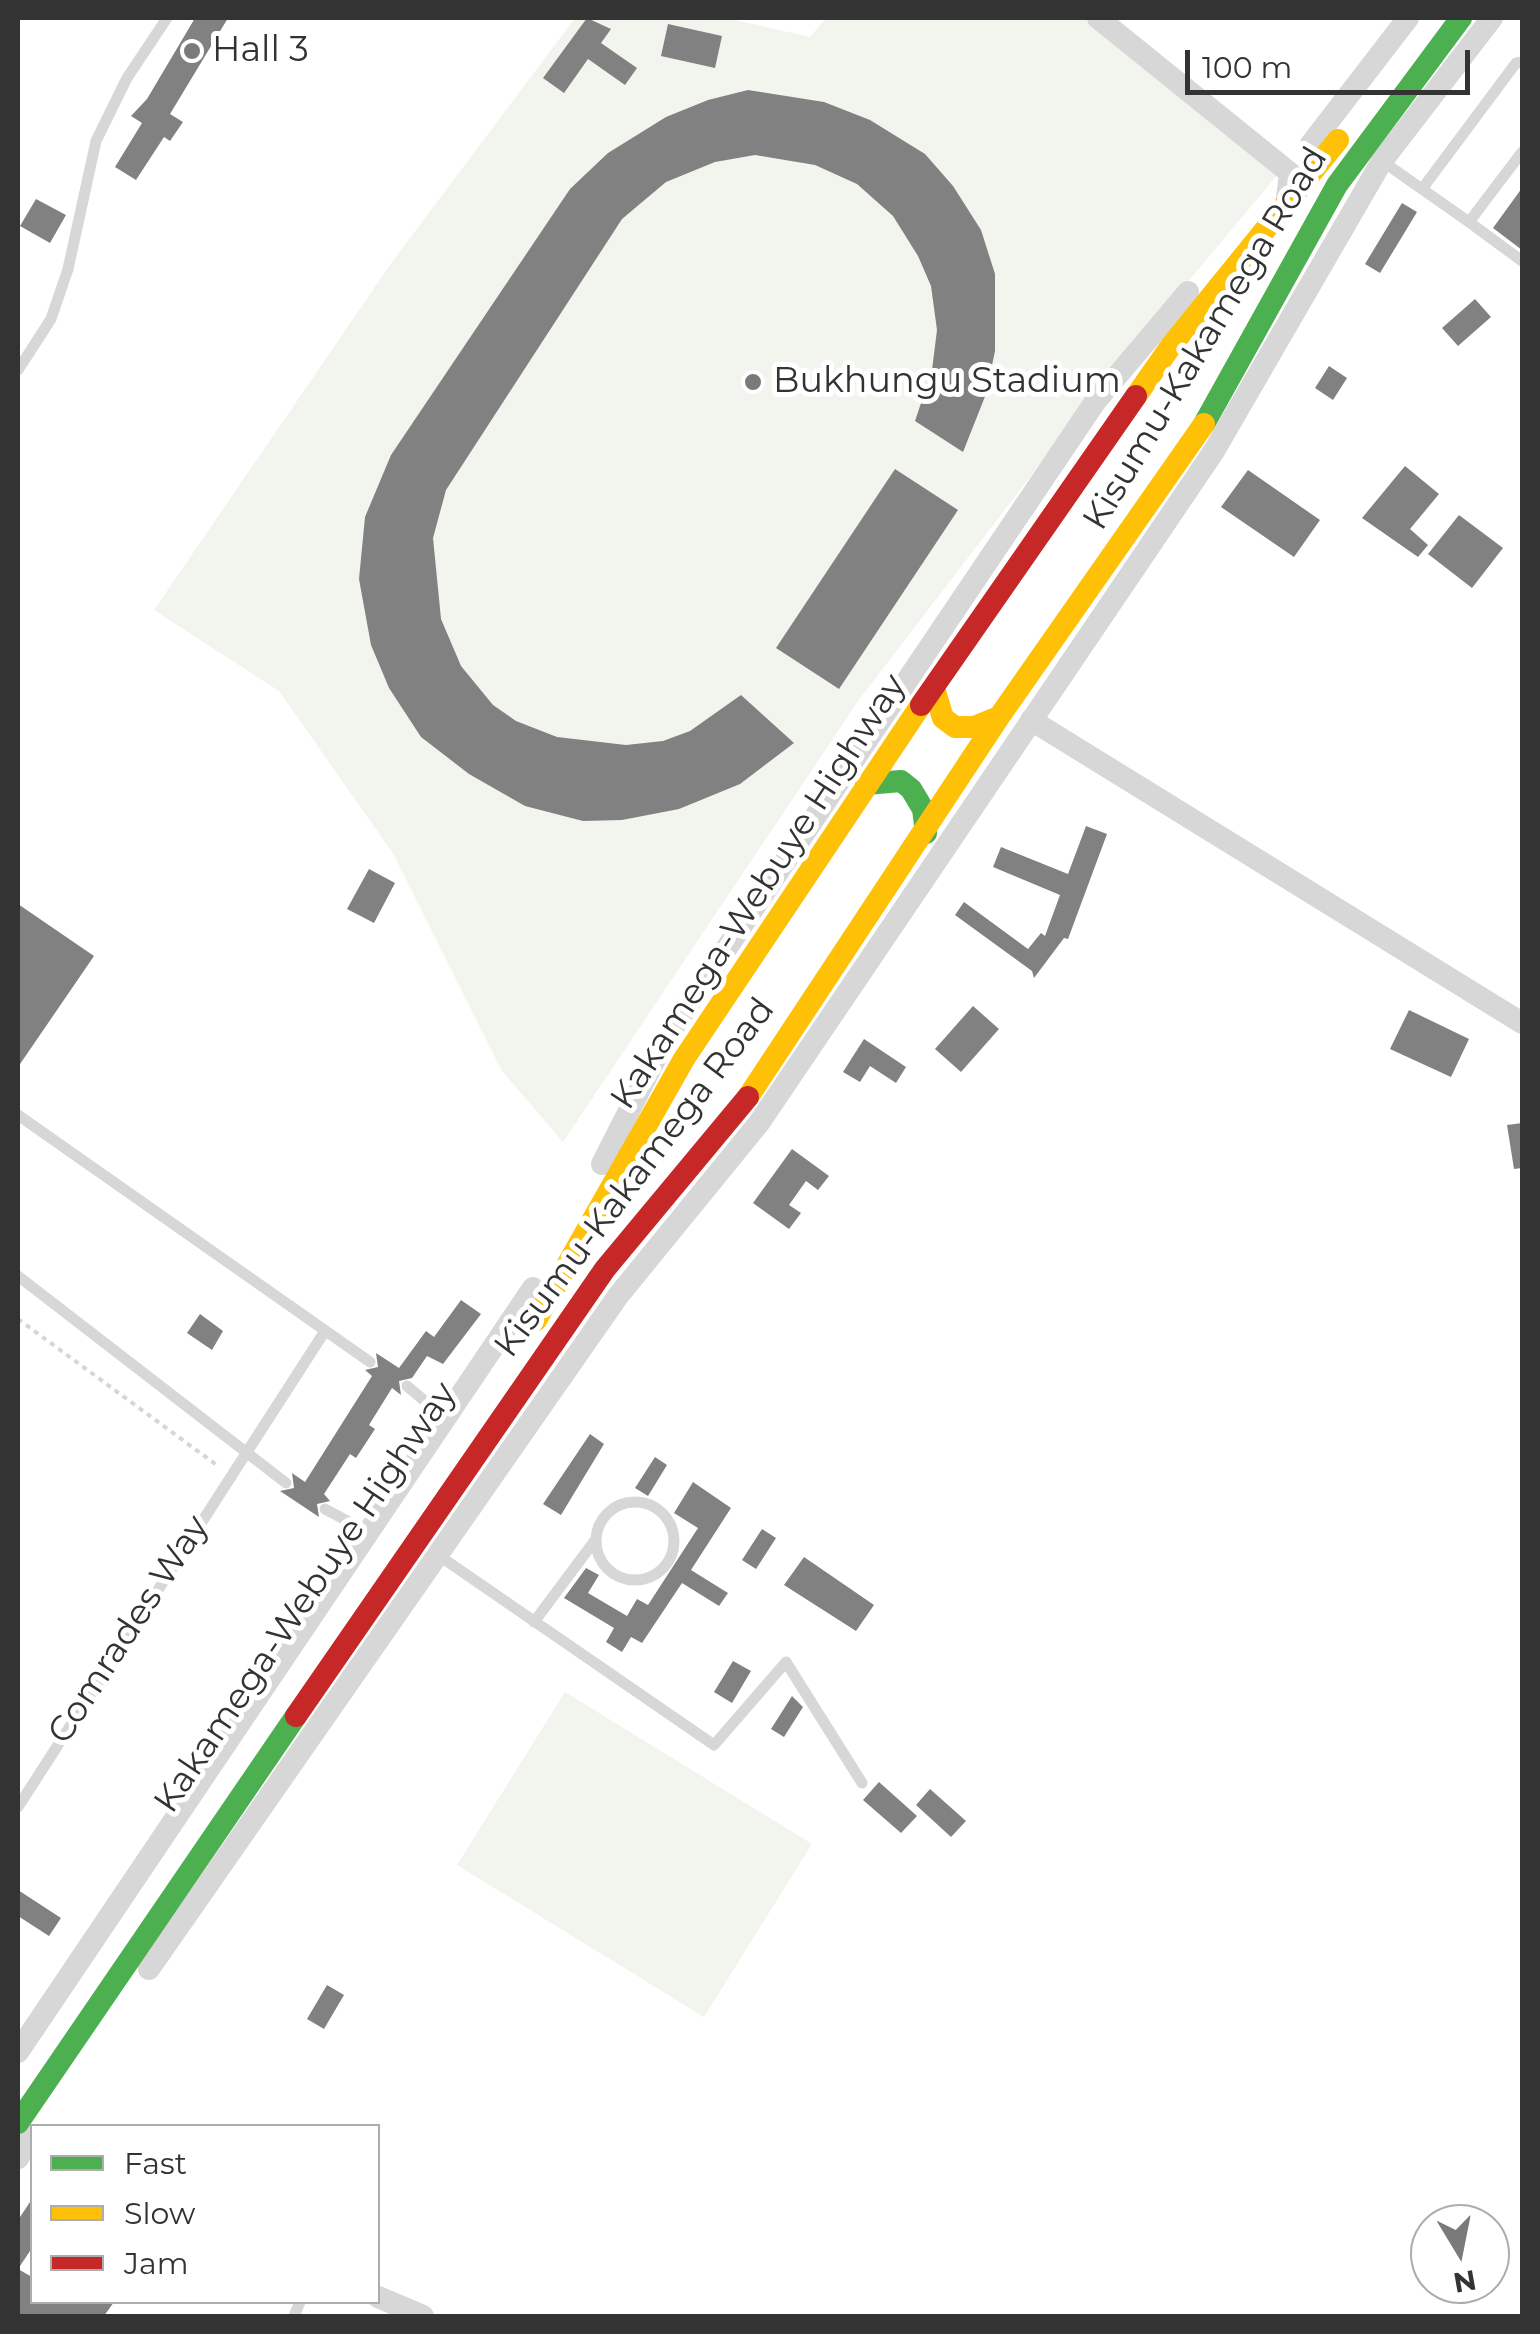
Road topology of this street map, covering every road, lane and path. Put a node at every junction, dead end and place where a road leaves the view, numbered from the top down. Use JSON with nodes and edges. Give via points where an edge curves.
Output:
{"nodes":[{"id":1,"x":167,"y":18,"type":"edge"},
{"id":2,"x":1098,"y":18,"type":"edge"},
{"id":3,"x":1408,"y":18,"type":"edge"},
{"id":4,"x":1431,"y":18,"type":"edge"},
{"id":5,"x":1461,"y":18,"type":"edge"},
{"id":6,"x":1492,"y":18,"type":"edge"},
{"id":7,"x":1522,"y":62,"type":"edge"},
{"id":8,"x":1439,"y":85,"type":"junction"},
{"id":9,"x":1394,"y":108,"type":"junction"},
{"id":10,"x":1522,"y":152,"type":"edge"},
{"id":11,"x":1382,"y":161,"type":"junction"},
{"id":12,"x":1290,"y":172,"type":"junction"},
{"id":13,"x":1422,"y":189,"type":"junction"},
{"id":14,"x":1285,"y":208,"type":"junction"},
{"id":15,"x":1469,"y":222,"type":"junction"},
{"id":16,"x":1522,"y":261,"type":"edge"},
{"id":17,"x":18,"y":370,"type":"edge"},
{"id":18,"x":934,"y":688,"type":"junction"},
{"id":19,"x":999,"y":717,"type":"junction"},
{"id":20,"x":1030,"y":720,"type":"junction"},
{"id":21,"x":866,"y":784,"type":"junction"},
{"id":22,"x":926,"y":834,"type":"junction"},
{"id":23,"x":1522,"y":1023,"type":"edge"},
{"id":24,"x":673,"y":1079,"type":"junction"},
{"id":25,"x":635,"y":1099,"type":"junction"},
{"id":26,"x":18,"y":1115,"type":"edge"},
{"id":27,"x":748,"y":1136,"type":"junction"},
{"id":28,"x":706,"y":1148,"type":"junction"},
{"id":29,"x":18,"y":1276,"type":"edge"},
{"id":30,"x":18,"y":1318,"type":"edge"},
{"id":31,"x":325,"y":1331,"type":"junction"},
{"id":32,"x":370,"y":1362,"type":"dead end"},
{"id":33,"x":407,"y":1386,"type":"dead end"},
{"id":34,"x":445,"y":1418,"type":"junction"},
{"id":35,"x":243,"y":1454,"type":"junction"},
{"id":36,"x":230,"y":1474,"type":"junction"},
{"id":37,"x":286,"y":1483,"type":"dead end"},
{"id":38,"x":325,"y":1509,"type":"dead end"},
{"id":39,"x":368,"y":1532,"type":"junction"},
{"id":40,"x":596,"y":1539,"type":"junction"},
{"id":41,"x":438,"y":1555,"type":"junction"},
{"id":42,"x":534,"y":1622,"type":"junction"},
{"id":43,"x":862,"y":1782,"type":"dead end"},
{"id":44,"x":18,"y":1807,"type":"edge"},
{"id":45,"x":18,"y":2052,"type":"edge"},
{"id":46,"x":18,"y":2080,"type":"edge"},
{"id":47,"x":18,"y":2123,"type":"edge"},
{"id":48,"x":40,"y":2124,"type":"edge"},
{"id":49,"x":380,"y":2298,"type":"edge"},
{"id":50,"x":422,"y":2316,"type":"edge"}],
"edges":[{"from":1,"to":17,"type":"lane","via":[[96,142],[79,236],[51,320]]},
{"from":2,"to":12,"type":"street"},
{"from":3,"to":12,"type":"street"},
{"from":4,"to":14,"type":"highway","name":"Kakamega-Webuye Highway"},
{"from":5,"to":9,"type":"highway","name":"Kisumu-Kakamega Road"},
{"from":6,"to":8,"type":"street"},
{"from":7,"to":13,"type":"lane"},
{"from":8,"to":9,"type":"lane"},
{"from":8,"to":11,"type":"street"},
{"from":9,"to":19,"type":"highway","name":"Kisumu-Kakamega Road","via":[[1338,184],[1198,434]]},
{"from":10,"to":15,"type":"lane"},
{"from":11,"to":13,"type":"lane"},
{"from":11,"to":20,"type":"street","via":[[1214,451]]},
{"from":12,"to":14,"type":"street"},
{"from":12,"to":25,"type":"street","via":[[1095,402],[666,1038]]},
{"from":13,"to":15,"type":"lane"},
{"from":14,"to":18,"type":"highway","name":"Kakamega-Webuye Highway","via":[[1170,346]]},
{"from":15,"to":16,"type":"lane"},
{"from":18,"to":19,"type":"highway","via":[[943,718],[955,727]]},
{"from":18,"to":21,"type":"highway","name":"Kakamega-Webuye Highway"},
{"from":19,"to":22,"type":"highway","name":"Kisumu-Kakamega Road"},
{"from":20,"to":23,"type":"street"},
{"from":20,"to":27,"type":"street"},
{"from":21,"to":22,"type":"highway","via":[[901,780],[922,809]]},
{"from":21,"to":24,"type":"highway","name":"Kakamega-Webuye Highway"},
{"from":22,"to":28,"type":"highway","name":"Kisumu-Kakamega Road","via":[[736,1114]]},
{"from":24,"to":25,"type":"street"},
{"from":24,"to":46,"type":"highway","name":"Kakamega-Webuye Highway","via":[[555,1290],[394,1536]]},
{"from":25,"to":34,"type":"street","via":[[544,1272]]},
{"from":26,"to":31,"type":"lane"},
{"from":27,"to":28,"type":"street"},
{"from":27,"to":41,"type":"street","via":[[618,1296]]},
{"from":28,"to":47,"type":"highway","name":"Kisumu-Kakamega Road","via":[[605,1269],[536,1366]]},
{"from":29,"to":35,"type":"lane"},
{"from":30,"to":36,"type":"path"},
{"from":31,"to":32,"type":"lane"},
{"from":31,"to":35,"type":"lane","name":"Comrades Way"},
{"from":33,"to":34,"type":"lane"},
{"from":34,"to":39,"type":"street"},
{"from":35,"to":36,"type":"lane","name":"Comrades Way"},
{"from":35,"to":37,"type":"lane"},
{"from":36,"to":44,"type":"lane","name":"Comrades Way"},
{"from":38,"to":39,"type":"lane"},
{"from":39,"to":45,"type":"street"},
{"from":40,"to":40,"type":"lane","via":[[613,1573],[641,1580],[666,1565],[674,1538],[662,1512],[634,1502],[608,1513]]},
{"from":40,"to":42,"type":"lane"},
{"from":41,"to":42,"type":"lane"},
{"from":41,"to":48,"type":"street"},
{"from":42,"to":43,"type":"lane","via":[[714,1745],[786,1662]]},
{"from":49,"to":50,"type":"street"}]}
